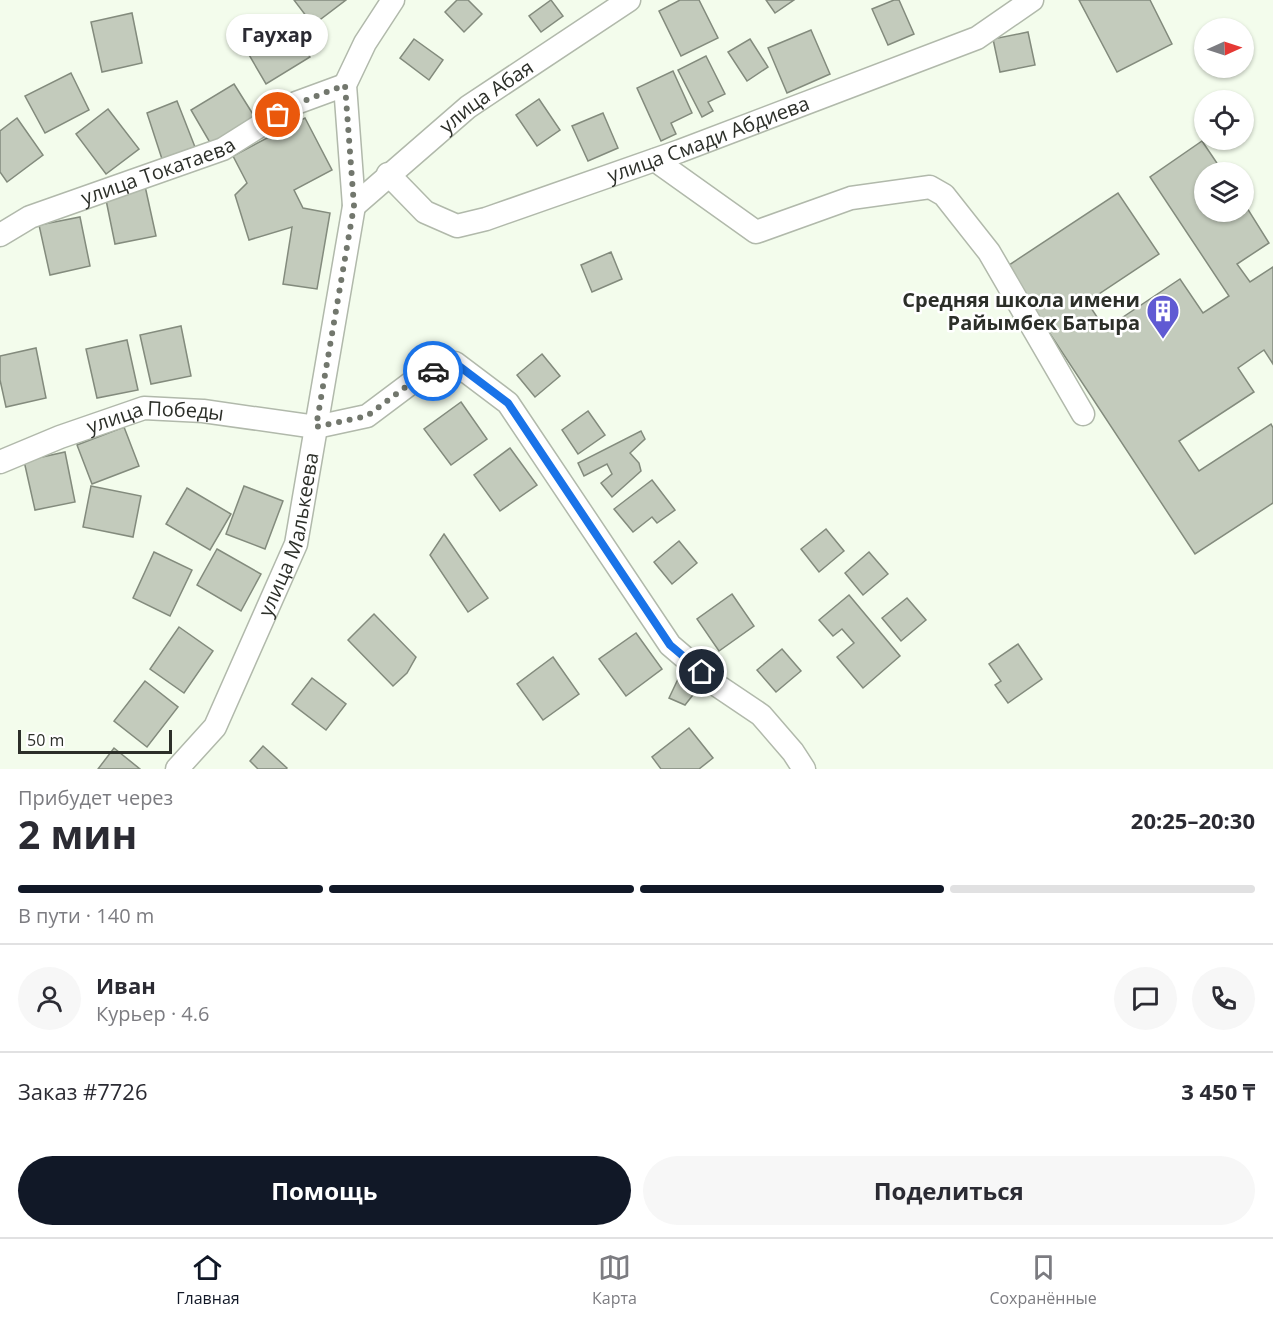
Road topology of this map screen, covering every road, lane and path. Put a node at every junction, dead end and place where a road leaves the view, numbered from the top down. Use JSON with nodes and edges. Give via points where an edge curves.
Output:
{"nodes":[{"id":1,"x":393,"y":0,"type":"edge"},
{"id":2,"x":629,"y":0,"type":"edge"},
{"id":3,"x":1032,"y":0,"type":"edge"},
{"id":4,"x":345,"y":85,"type":"junction"},
{"id":5,"x":655,"y":160,"type":"junction"},
{"id":6,"x":388,"y":174,"type":"junction"},
{"id":7,"x":354,"y":206,"type":"junction"},
{"id":8,"x":0,"y":235,"type":"edge"},
{"id":9,"x":1083,"y":414,"type":"dead end"},
{"id":10,"x":316,"y":427,"type":"junction"},
{"id":11,"x":0,"y":462,"type":"edge"},
{"id":12,"x":177,"y":769,"type":"edge"},
{"id":13,"x":804,"y":769,"type":"edge"}],
"edges":[{"from":1,"to":4,"type":"street","via":[[365,43]]},
{"from":2,"to":6,"type":"street","name":"улица Абая","via":[[468,107]]},
{"from":3,"to":5,"type":"street","name":"улица Смади Абдиева","via":[[976,38]]},
{"from":4,"to":7,"type":"street"},
{"from":4,"to":8,"type":"street","name":"улица Токатаева","via":[[296,104],[223,149],[30,217]]},
{"from":5,"to":6,"type":"street","name":"улица Смади Абдиева","via":[[457,226],[426,212]]},
{"from":5,"to":9,"type":"street","via":[[756,232],[851,198],[930,187],[944,195],[989,252]]},
{"from":6,"to":7,"type":"street","name":"улица Абая"},
{"from":7,"to":10,"type":"street","name":"улица Малькеева"},
{"from":10,"to":11,"type":"street","name":"улица Победы","via":[[203,411],[144,408]]},
{"from":10,"to":12,"type":"street","name":"улица Малькеева","via":[[296,544],[215,727]]},
{"from":10,"to":13,"type":"street","via":[[367,416],[419,377],[455,363],[508,403],[670,645],[718,686],[761,715]]}]}
